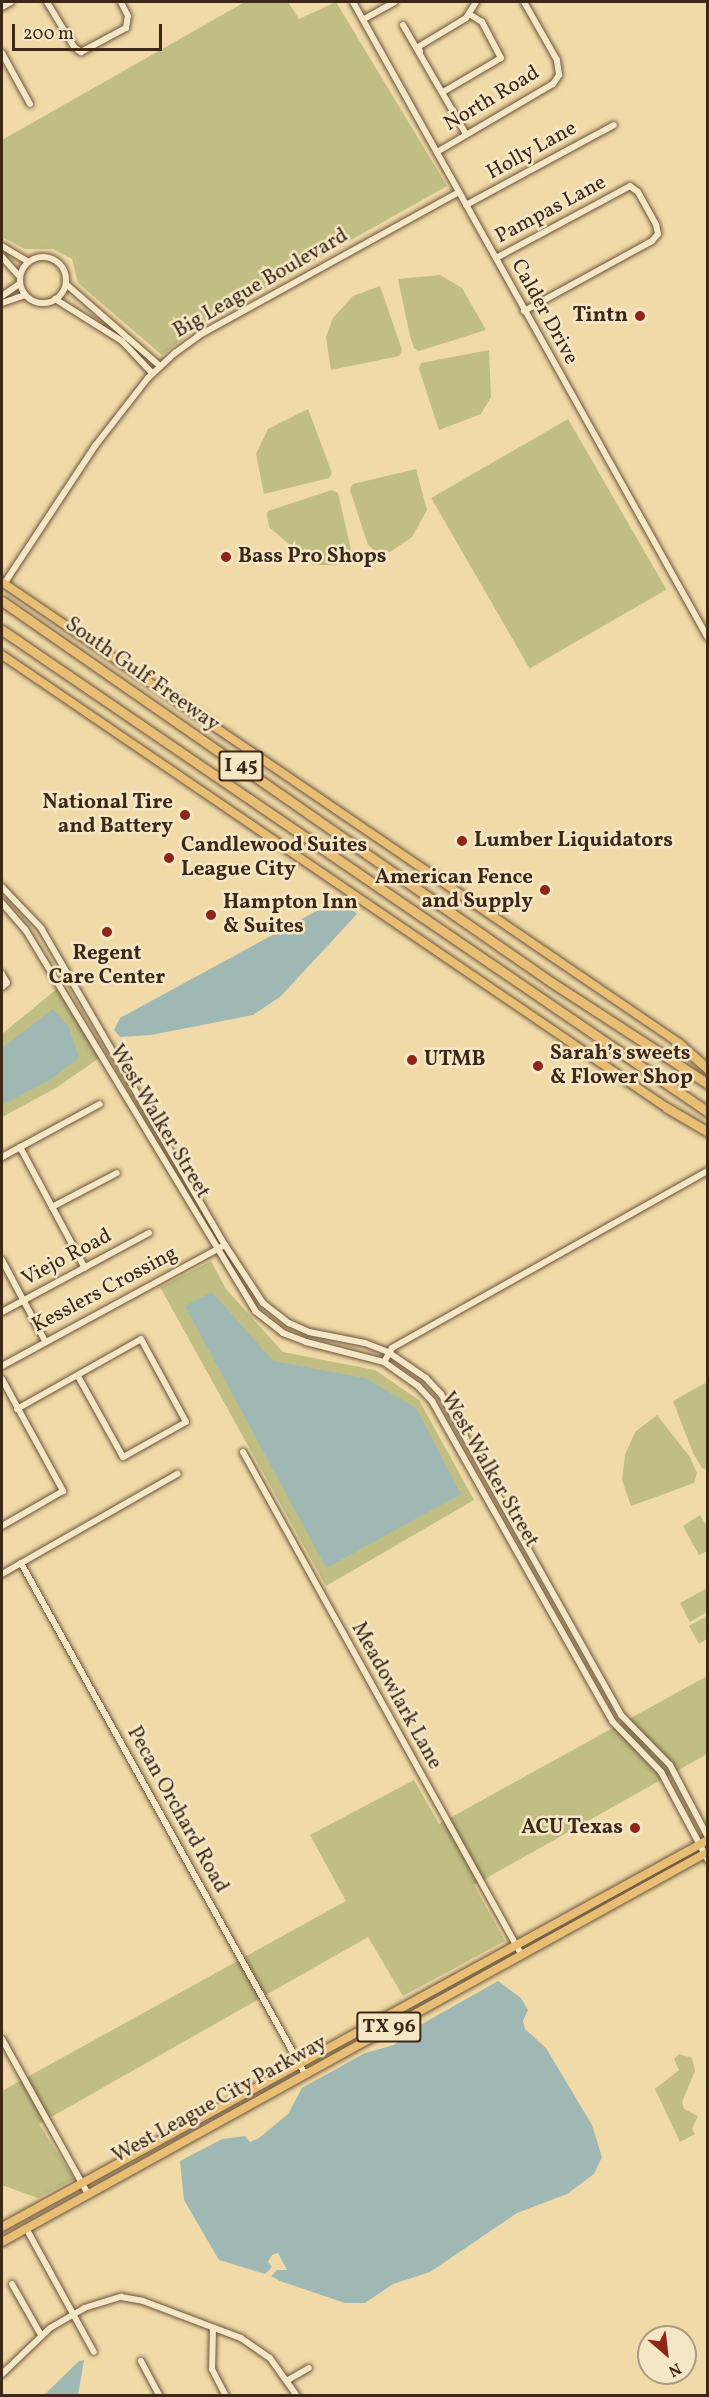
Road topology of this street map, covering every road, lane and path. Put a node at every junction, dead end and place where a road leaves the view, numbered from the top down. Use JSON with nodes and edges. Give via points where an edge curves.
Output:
{"nodes":[{"id":1,"x":11,"y":2,"type":"edge"},
{"id":2,"x":47,"y":2,"type":"edge"},
{"id":3,"x":121,"y":2,"type":"edge"},
{"id":4,"x":353,"y":2,"type":"edge"},
{"id":5,"x":395,"y":2,"type":"edge"},
{"id":6,"x":476,"y":2,"type":"edge"},
{"id":7,"x":524,"y":2,"type":"edge"},
{"id":8,"x":2,"y":7,"type":"edge"},
{"id":9,"x":469,"y":14,"type":"junction"},
{"id":10,"x":364,"y":19,"type":"junction"},
{"id":11,"x":403,"y":25,"type":"dead end"},
{"id":12,"x":2,"y":52,"type":"edge"},
{"id":13,"x":421,"y":53,"type":"junction"},
{"id":14,"x":443,"y":92,"type":"junction"},
{"id":15,"x":30,"y":104,"type":"dead end"},
{"id":16,"x":614,"y":125,"type":"dead end"},
{"id":17,"x":466,"y":134,"type":"junction"},
{"id":18,"x":437,"y":152,"type":"junction"},
{"id":19,"x":459,"y":192,"type":"junction"},
{"id":20,"x":466,"y":206,"type":"junction"},
{"id":21,"x":2,"y":246,"type":"edge"},
{"id":22,"x":2,"y":257,"type":"edge"},
{"id":23,"x":495,"y":258,"type":"junction"},
{"id":24,"x":29,"y":262,"type":"junction"},
{"id":25,"x":20,"y":276,"type":"junction"},
{"id":26,"x":20,"y":284,"type":"junction"},
{"id":27,"x":66,"y":284,"type":"junction"},
{"id":28,"x":25,"y":295,"type":"junction"},
{"id":29,"x":2,"y":296,"type":"edge"},
{"id":30,"x":56,"y":299,"type":"junction"},
{"id":31,"x":2,"y":303,"type":"edge"},
{"id":32,"x":524,"y":311,"type":"junction"},
{"id":33,"x":160,"y":366,"type":"junction"},
{"id":34,"x":152,"y":373,"type":"junction"},
{"id":35,"x":3,"y":583,"type":"edge"},
{"id":36,"x":2,"y":601,"type":"edge"},
{"id":37,"x":2,"y":630,"type":"edge"},
{"id":38,"x":708,"y":638,"type":"edge"},
{"id":39,"x":2,"y":655,"type":"edge"},
{"id":40,"x":2,"y":887,"type":"edge"},
{"id":41,"x":2,"y":903,"type":"edge"},
{"id":42,"x":41,"y":928,"type":"junction"},
{"id":43,"x":26,"y":929,"type":"junction"},
{"id":44,"x":2,"y":974,"type":"edge"},
{"id":45,"x":4,"y":985,"type":"edge"},
{"id":46,"x":677,"y":1042,"type":"junction"},
{"id":47,"x":708,"y":1064,"type":"edge"},
{"id":48,"x":708,"y":1069,"type":"edge"},
{"id":49,"x":708,"y":1084,"type":"edge"},
{"id":50,"x":100,"y":1104,"type":"dead end"},
{"id":51,"x":667,"y":1108,"type":"joint"},
{"id":52,"x":708,"y":1112,"type":"edge"},
{"id":53,"x":156,"y":1126,"type":"junction"},
{"id":54,"x":146,"y":1132,"type":"junction"},
{"id":55,"x":708,"y":1134,"type":"edge"},
{"id":56,"x":20,"y":1147,"type":"junction"},
{"id":57,"x":2,"y":1157,"type":"edge"},
{"id":58,"x":708,"y":1171,"type":"edge"},
{"id":59,"x":117,"y":1173,"type":"dead end"},
{"id":60,"x":52,"y":1207,"type":"junction"},
{"id":61,"x":149,"y":1233,"type":"dead end"},
{"id":62,"x":225,"y":1245,"type":"junction"},
{"id":63,"x":215,"y":1249,"type":"junction"},
{"id":64,"x":2,"y":1260,"type":"edge"},
{"id":65,"x":85,"y":1268,"type":"junction"},
{"id":66,"x":23,"y":1301,"type":"junction"},
{"id":67,"x":2,"y":1312,"type":"edge"},
{"id":68,"x":44,"y":1340,"type":"junction"},
{"id":69,"x":388,"y":1352,"type":"junction"},
{"id":70,"x":384,"y":1362,"type":"junction"},
{"id":71,"x":2,"y":1366,"type":"edge"},
{"id":72,"x":78,"y":1376,"type":"junction"},
{"id":73,"x":2,"y":1379,"type":"edge"},
{"id":74,"x":17,"y":1408,"type":"junction"},
{"id":75,"x":243,"y":1452,"type":"dead end"},
{"id":76,"x":177,"y":1474,"type":"dead end"},
{"id":77,"x":2,"y":1526,"type":"edge"},
{"id":78,"x":21,"y":1563,"type":"junction"},
{"id":79,"x":2,"y":1574,"type":"edge"},
{"id":80,"x":708,"y":1839,"type":"edge"},
{"id":81,"x":699,"y":1845,"type":"junction"},
{"id":82,"x":706,"y":1855,"type":"edge"},
{"id":83,"x":514,"y":1944,"type":"junction"},
{"id":84,"x":521,"y":1954,"type":"junction"},
{"id":85,"x":2,"y":2039,"type":"edge"},
{"id":86,"x":298,"y":2062,"type":"junction"},
{"id":87,"x":305,"y":2074,"type":"junction"},
{"id":88,"x":81,"y":2183,"type":"junction"},
{"id":89,"x":88,"y":2194,"type":"junction"},
{"id":90,"x":2,"y":2227,"type":"edge"},
{"id":91,"x":26,"y":2228,"type":"junction"},
{"id":92,"x":2,"y":2242,"type":"edge"},
{"id":93,"x":12,"y":2284,"type":"dead end"},
{"id":94,"x":73,"y":2314,"type":"junction"},
{"id":95,"x":213,"y":2329,"type":"junction"},
{"id":96,"x":41,"y":2335,"type":"junction"},
{"id":97,"x":94,"y":2352,"type":"dead end"},
{"id":98,"x":141,"y":2361,"type":"dead end"},
{"id":99,"x":309,"y":2368,"type":"dead end"},
{"id":100,"x":2,"y":2374,"type":"edge"},
{"id":101,"x":288,"y":2380,"type":"junction"},
{"id":102,"x":160,"y":2396,"type":"edge"},
{"id":103,"x":226,"y":2396,"type":"edge"},
{"id":104,"x":297,"y":2396,"type":"edge"}],
"edges":[{"from":1,"to":8,"type":"street"},
{"from":2,"to":3,"type":"street","via":[[69,40],[81,52],[122,32],[128,24]]},
{"from":4,"to":10,"type":"street","name":"Calder Drive"},
{"from":5,"to":10,"type":"street"},
{"from":6,"to":9,"type":"street"},
{"from":7,"to":17,"type":"street","name":"North Road","via":[[557,60],[559,75],[553,84]]},
{"from":9,"to":13,"type":"street","via":[[418,47]]},
{"from":9,"to":14,"type":"street","via":[[482,22],[501,58]]},
{"from":10,"to":18,"type":"street","name":"Calder Drive"},
{"from":11,"to":13,"type":"street"},
{"from":12,"to":15,"type":"street"},
{"from":13,"to":14,"type":"street"},
{"from":14,"to":17,"type":"street"},
{"from":16,"to":20,"type":"street","name":"Holly Lane"},
{"from":17,"to":18,"type":"street","name":"North Road"},
{"from":18,"to":19,"type":"street","name":"Calder Drive"},
{"from":19,"to":20,"type":"street","name":"Calder Drive"},
{"from":19,"to":33,"type":"street","name":"Big League Boulevard","via":[[198,336]]},
{"from":20,"to":23,"type":"street","name":"Calder Drive"},
{"from":21,"to":24,"type":"street"},
{"from":22,"to":25,"type":"street"},
{"from":23,"to":32,"type":"street","name":"Calder Drive"},
{"from":23,"to":32,"type":"street","name":"Pampas Lane","via":[[630,186],[638,192],[656,225],[658,234],[654,239]]},
{"from":24,"to":25,"type":"street"},
{"from":24,"to":27,"type":"street","via":[[43,257],[58,262]]},
{"from":25,"to":26,"type":"street"},
{"from":26,"to":28,"type":"street"},
{"from":26,"to":29,"type":"street"},
{"from":27,"to":30,"type":"street"},
{"from":27,"to":33,"type":"street"},
{"from":28,"to":30,"type":"street","via":[[43,304]]},
{"from":28,"to":31,"type":"street"},
{"from":30,"to":34,"type":"street","via":[[122,341]]},
{"from":32,"to":38,"type":"street","name":"Calder Drive"},
{"from":33,"to":34,"type":"street","name":"Big League Boulevard"},
{"from":34,"to":35,"type":"street","name":"Big League Boulevard","via":[[95,446]]},
{"from":35,"to":46,"type":"main road"},
{"from":36,"to":49,"type":"highway","name":"South Gulf Freeway","number":"I 45","via":[[551,982]]},
{"from":37,"to":52,"type":"highway","name":"South Gulf Freeway","number":"I 45"},
{"from":39,"to":51,"type":"main road"},
{"from":40,"to":42,"type":"street","name":"West Walker Street"},
{"from":41,"to":43,"type":"street","name":"West Walker Street"},
{"from":42,"to":43,"type":"street"},
{"from":42,"to":53,"type":"street","name":"West Walker Street"},
{"from":43,"to":54,"type":"street","name":"West Walker Street"},
{"from":44,"to":45,"type":"street"},
{"from":46,"to":47,"type":"main road"},
{"from":46,"to":48,"type":"highway"},
{"from":50,"to":56,"type":"street"},
{"from":51,"to":55,"type":"highway"},
{"from":53,"to":54,"type":"street"},
{"from":53,"to":62,"type":"street","name":"West Walker Street"},
{"from":54,"to":63,"type":"street","name":"West Walker Street"},
{"from":56,"to":57,"type":"street"},
{"from":56,"to":60,"type":"street"},
{"from":58,"to":69,"type":"street"},
{"from":59,"to":60,"type":"street"},
{"from":60,"to":65,"type":"street"},
{"from":61,"to":65,"type":"street","name":"Viejo Road"},
{"from":62,"to":63,"type":"street","name":"Kesslers Crossing"},
{"from":62,"to":69,"type":"street","name":"West Walker Street","via":[[263,1303],[289,1323]]},
{"from":63,"to":68,"type":"street","name":"Kesslers Crossing"},
{"from":63,"to":70,"type":"street","name":"West Walker Street","via":[[255,1311],[283,1333]]},
{"from":64,"to":66,"type":"street"},
{"from":65,"to":66,"type":"street","name":"Viejo Road"},
{"from":66,"to":67,"type":"street","name":"Viejo Road"},
{"from":66,"to":68,"type":"street"},
{"from":68,"to":71,"type":"street","name":"Kesslers Crossing"},
{"from":69,"to":70,"type":"street"},
{"from":69,"to":80,"type":"street","name":"West Walker Street","via":[[426,1378],[450,1409],[621,1715],[670,1765]]},
{"from":70,"to":81,"type":"street","name":"West Walker Street","via":[[418,1386],[441,1415],[612,1721],[661,1772]]},
{"from":72,"to":72,"type":"street","via":[[141,1339],[185,1423],[123,1458]]},
{"from":72,"to":74,"type":"street"},
{"from":73,"to":74,"type":"street"},
{"from":74,"to":77,"type":"street","via":[[63,1491]]},
{"from":75,"to":83,"type":"street","name":"Meadowlark Lane"},
{"from":76,"to":78,"type":"street"},
{"from":78,"to":79,"type":"street"},
{"from":78,"to":86,"type":"street","name":"Pecan Orchard Road"},
{"from":80,"to":81,"type":"main road","name":"West League City Parkway","number":"TX 96"},
{"from":81,"to":82,"type":"street","name":"West Walker Street"},
{"from":81,"to":83,"type":"main road","name":"West League City Parkway","number":"TX 96"},
{"from":82,"to":84,"type":"main road","name":"West League City Parkway","number":"TX 96"},
{"from":83,"to":84,"type":"street","name":"Meadowlark Lane"},
{"from":83,"to":86,"type":"main road","name":"West League City Parkway","number":"TX 96"},
{"from":84,"to":87,"type":"main road","name":"West League City Parkway","number":"TX 96"},
{"from":85,"to":88,"type":"street"},
{"from":86,"to":87,"type":"street","name":"Pecan Orchard Road"},
{"from":86,"to":88,"type":"main road","name":"West League City Parkway","number":"TX 96"},
{"from":87,"to":89,"type":"main road","name":"West League City Parkway","number":"TX 96"},
{"from":88,"to":89,"type":"street"},
{"from":88,"to":90,"type":"main road","name":"West League City Parkway","number":"TX 96"},
{"from":89,"to":91,"type":"main road","name":"West League City Parkway","number":"TX 96"},
{"from":91,"to":92,"type":"main road","name":"West League City Parkway","number":"TX 96"},
{"from":91,"to":94,"type":"street"},
{"from":93,"to":96,"type":"street"},
{"from":94,"to":95,"type":"street","via":[[121,2297],[143,2301]]},
{"from":94,"to":96,"type":"street"},
{"from":94,"to":97,"type":"street"},
{"from":95,"to":101,"type":"street","via":[[241,2338],[270,2358]]},
{"from":95,"to":103,"type":"street","via":[[212,2369]]},
{"from":96,"to":100,"type":"street"},
{"from":98,"to":102,"type":"street"},
{"from":99,"to":101,"type":"street"},
{"from":101,"to":104,"type":"street"}]}
